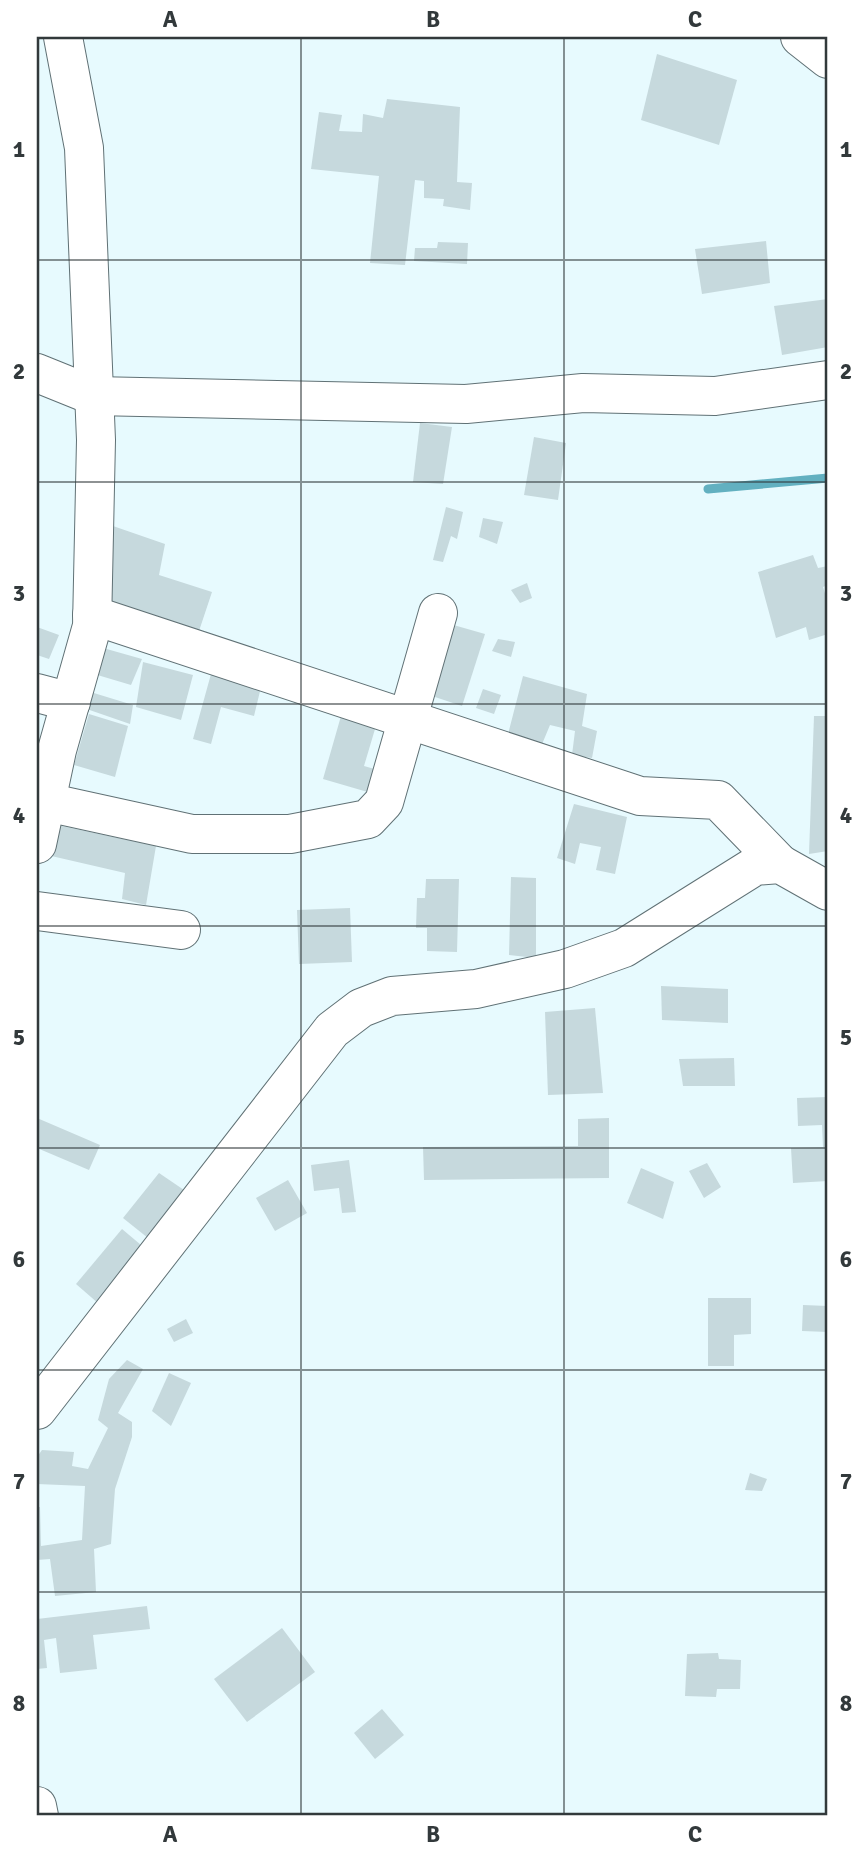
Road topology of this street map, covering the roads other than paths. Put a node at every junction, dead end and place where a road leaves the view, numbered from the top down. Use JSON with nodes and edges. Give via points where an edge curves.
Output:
{"nodes":[{"id":1,"x":63,"y":37,"type":"edge"},
{"id":2,"x":800,"y":37,"type":"edge"},
{"id":3,"x":828,"y":60,"type":"edge"},
{"id":4,"x":37,"y":373,"type":"edge"},
{"id":5,"x":828,"y":380,"type":"edge"},
{"id":6,"x":94,"y":396,"type":"junction"},
{"id":7,"x":438,"y":613,"type":"dead end"},
{"id":8,"x":92,"y":615,"type":"junction"},
{"id":9,"x":54,"y":698,"type":"edge"},
{"id":10,"x":408,"y":720,"type":"junction"},
{"id":11,"x":41,"y":801,"type":"edge"},
{"id":12,"x":37,"y":844,"type":"edge"},
{"id":13,"x":780,"y":864,"type":"junction"},
{"id":14,"x":828,"y":891,"type":"edge"},
{"id":15,"x":37,"y":911,"type":"edge"},
{"id":16,"x":181,"y":930,"type":"dead end"},
{"id":17,"x":37,"y":1410,"type":"edge"}],
"edges":[{"from":1,"to":6,"type":"street","via":[[85,148]]},
{"from":2,"to":3,"type":"street"},
{"from":4,"to":6,"type":"street"},
{"from":5,"to":6,"type":"street","via":[[715,396],[583,393],[466,404]]},
{"from":6,"to":8,"type":"street"},
{"from":7,"to":10,"type":"street"},
{"from":8,"to":9,"type":"street","via":[[92,626]]},
{"from":8,"to":10,"type":"street"},
{"from":9,"to":11,"type":"street"},
{"from":10,"to":11,"type":"street","via":[[384,802],[368,819],[290,834],[192,834]]},
{"from":10,"to":13,"type":"street","via":[[640,796],[718,800]]},
{"from":11,"to":12,"type":"street"},
{"from":13,"to":14,"type":"street"},
{"from":13,"to":17,"type":"street","via":[[755,866],[624,948],[565,969],[476,989],[392,996],[361,1008],[332,1030]]},
{"from":15,"to":16,"type":"street"}]}
